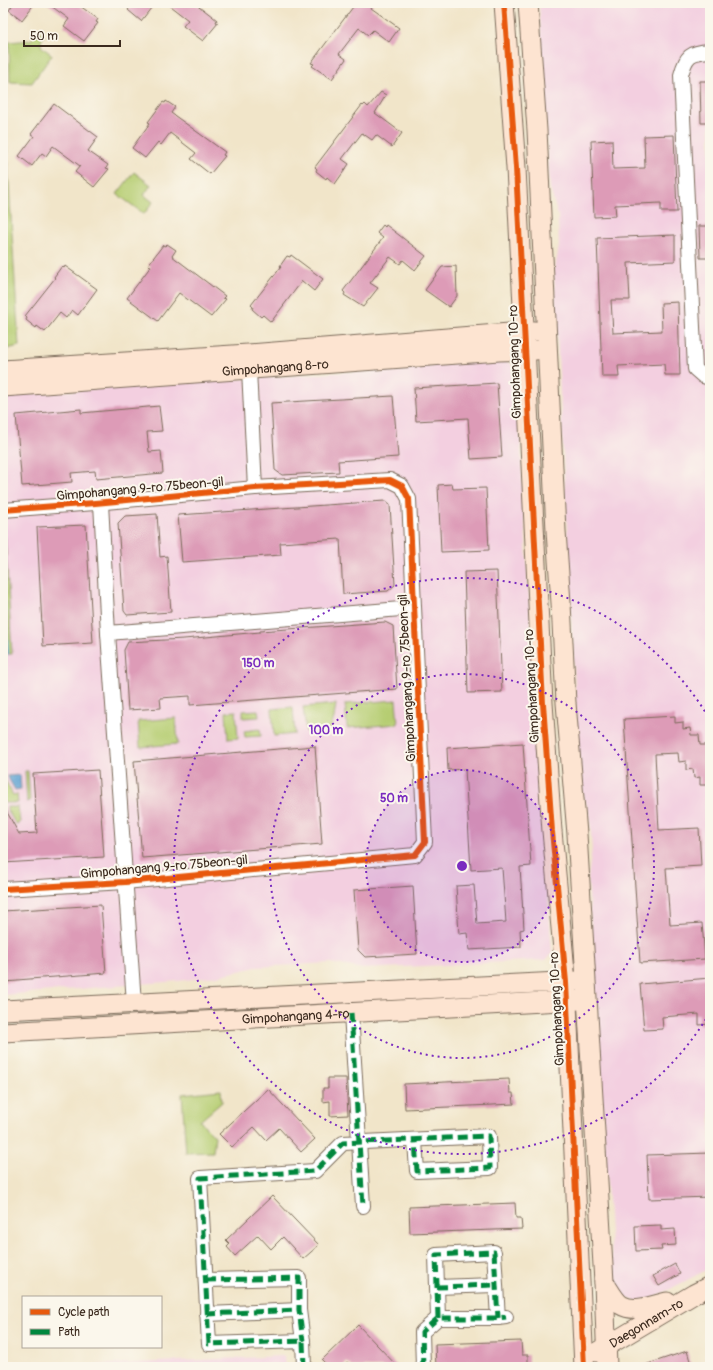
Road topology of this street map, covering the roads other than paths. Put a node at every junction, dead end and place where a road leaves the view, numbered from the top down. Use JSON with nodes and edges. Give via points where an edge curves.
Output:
{"nodes":[{"id":1,"x":504,"y":3,"type":"edge"},
{"id":2,"x":528,"y":3,"type":"edge"},
{"id":3,"x":710,"y":51,"type":"edge"},
{"id":4,"x":546,"y":331,"type":"junction"},
{"id":5,"x":524,"y":332,"type":"junction"},
{"id":6,"x":525,"y":350,"type":"junction"},
{"id":7,"x":547,"y":350,"type":"junction"},
{"id":8,"x":3,"y":370,"type":"edge"},
{"id":9,"x":249,"y":370,"type":"junction"},
{"id":10,"x":710,"y":378,"type":"edge"},
{"id":11,"x":3,"y":387,"type":"edge"},
{"id":12,"x":255,"y":488,"type":"junction"},
{"id":13,"x":101,"y":503,"type":"junction"},
{"id":14,"x":3,"y":510,"type":"edge"},
{"id":15,"x":414,"y":608,"type":"junction"},
{"id":16,"x":108,"y":633,"type":"junction"},
{"id":17,"x":125,"y":882,"type":"junction"},
{"id":18,"x":3,"y":889,"type":"edge"},
{"id":19,"x":566,"y":982,"type":"junction"},
{"id":20,"x":587,"y":990,"type":"junction"},
{"id":21,"x":567,"y":1000,"type":"junction"},
{"id":22,"x":134,"y":1003,"type":"junction"},
{"id":23,"x":3,"y":1010,"type":"edge"},
{"id":24,"x":351,"y":1013,"type":"junction"},
{"id":25,"x":3,"y":1032,"type":"edge"},
{"id":26,"x":415,"y":1141,"type":"junction"},
{"id":27,"x":359,"y":1143,"type":"junction"},
{"id":28,"x":363,"y":1206,"type":"dead end"},
{"id":29,"x":206,"y":1280,"type":"junction"},
{"id":30,"x":604,"y":1282,"type":"junction"},
{"id":31,"x":495,"y":1285,"type":"junction"},
{"id":32,"x":437,"y":1287,"type":"junction"},
{"id":33,"x":702,"y":1290,"type":"edge"},
{"id":34,"x":299,"y":1310,"type":"junction"},
{"id":35,"x":207,"y":1314,"type":"junction"},
{"id":36,"x":438,"y":1318,"type":"junction"},
{"id":37,"x":303,"y":1341,"type":"junction"},
{"id":38,"x":606,"y":1345,"type":"junction"},
{"id":39,"x":580,"y":1365,"type":"edge"},
{"id":40,"x":304,"y":1367,"type":"edge"},
{"id":41,"x":422,"y":1367,"type":"edge"},
{"id":42,"x":607,"y":1367,"type":"edge"}],
"edges":[{"from":1,"to":5,"type":"street","name":"Gimpohangang 10-ro"},
{"from":2,"to":4,"type":"street","via":[[537,130]]},
{"from":3,"to":10,"type":"street","via":[[697,52],[689,56],[681,75],[695,369]]},
{"from":4,"to":5,"type":"street","name":"Gimpohangang 8-ro"},
{"from":4,"to":7,"type":"street"},
{"from":5,"to":6,"type":"street","name":"Gimpohangang 10-ro"},
{"from":5,"to":8,"type":"street","name":"Gimpohangang 8-ro"},
{"from":6,"to":7,"type":"street","name":"Gimpohangang 8-ro"},
{"from":6,"to":9,"type":"street","name":"Gimpohangang 8-ro"},
{"from":6,"to":19,"type":"street","name":"Gimpohangang 10-ro","via":[[543,711]]},
{"from":7,"to":20,"type":"street","via":[[566,703]]},
{"from":9,"to":11,"type":"street","name":"Gimpohangang 8-ro"},
{"from":9,"to":12,"type":"street"},
{"from":12,"to":13,"type":"street","name":"Gimpohangang 9-ro 75beon-gil"},
{"from":12,"to":15,"type":"street","name":"Gimpohangang 9-ro 75beon-gil","via":[[390,480],[402,486],[410,499]]},
{"from":13,"to":14,"type":"street","name":"Gimpohangang 9-ro 75beon-gil"},
{"from":13,"to":16,"type":"street"},
{"from":15,"to":16,"type":"street"},
{"from":15,"to":17,"type":"street","name":"Gimpohangang 9-ro 75beon-gil","via":[[425,842],[415,855]]},
{"from":16,"to":17,"type":"street"},
{"from":17,"to":18,"type":"street","name":"Gimpohangang 9-ro 75beon-gil"},
{"from":17,"to":22,"type":"street"},
{"from":19,"to":20,"type":"street","name":"Gimpohangang 4-ro"},
{"from":19,"to":21,"type":"street","name":"Gimpohangang 10-ro"},
{"from":19,"to":22,"type":"street","name":"Gimpohangang 4-ro"},
{"from":20,"to":21,"type":"street","name":"Gimpohangang 4-ro"},
{"from":20,"to":30,"type":"street"},
{"from":21,"to":24,"type":"street","name":"Gimpohangang 4-ro"},
{"from":21,"to":39,"type":"street","name":"Gimpohangang 10-ro"},
{"from":22,"to":23,"type":"street","name":"Gimpohangang 4-ro"},
{"from":24,"to":25,"type":"street","name":"Gimpohangang 4-ro"},
{"from":24,"to":27,"type":"street"},
{"from":26,"to":26,"type":"street","via":[[489,1136],[490,1168],[417,1171]]},
{"from":26,"to":27,"type":"street"},
{"from":27,"to":28,"type":"street"},
{"from":27,"to":29,"type":"street","via":[[342,1143],[315,1171],[200,1178]]},
{"from":29,"to":34,"type":"street","via":[[299,1278]]},
{"from":29,"to":35,"type":"street"},
{"from":30,"to":33,"type":"street","via":[[622,1305],[634,1308],[645,1308]]},
{"from":30,"to":38,"type":"street"},
{"from":31,"to":32,"type":"street"},
{"from":31,"to":32,"type":"street","via":[[494,1252],[436,1255]]},
{"from":31,"to":36,"type":"street","via":[[502,1317]]},
{"from":32,"to":36,"type":"street"},
{"from":33,"to":38,"type":"street","name":"Daegonnam-ro"},
{"from":34,"to":35,"type":"street"},
{"from":34,"to":37,"type":"street"},
{"from":35,"to":37,"type":"street","via":[[209,1344]]},
{"from":36,"to":41,"type":"street","via":[[422,1332]]},
{"from":37,"to":40,"type":"street"},
{"from":38,"to":39,"type":"street","name":"Daegonnam-ro"},
{"from":38,"to":42,"type":"street"}]}
